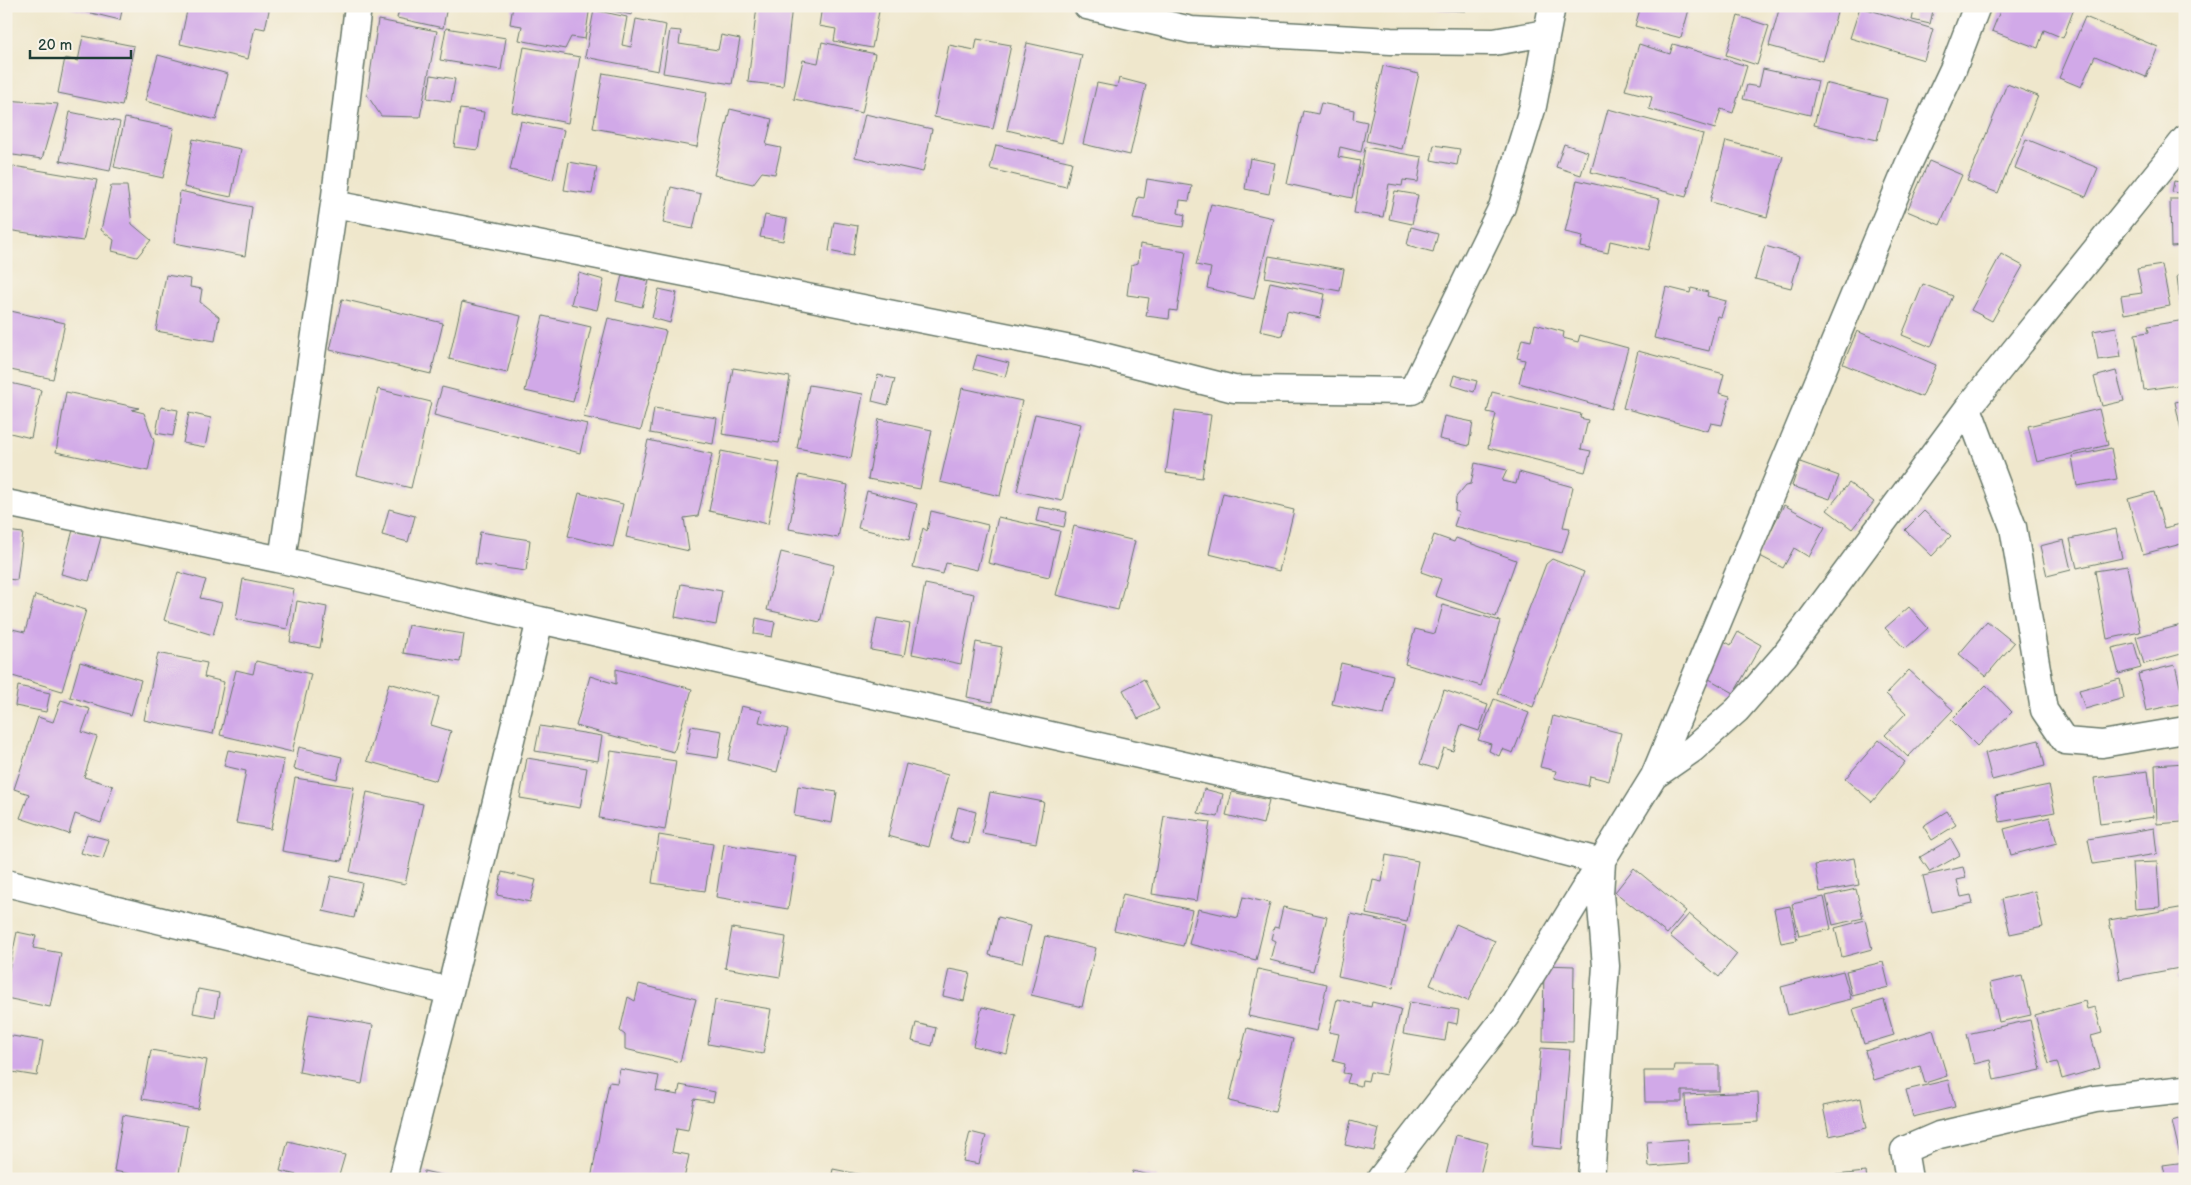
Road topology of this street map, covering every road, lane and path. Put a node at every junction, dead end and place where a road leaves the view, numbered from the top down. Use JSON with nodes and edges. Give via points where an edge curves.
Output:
{"nodes":[{"id":1,"x":358,"y":6,"type":"edge"},
{"id":2,"x":1087,"y":6,"type":"edge"},
{"id":3,"x":1552,"y":6,"type":"edge"},
{"id":4,"x":1976,"y":6,"type":"edge"},
{"id":5,"x":1546,"y":32,"type":"junction"},
{"id":6,"x":2185,"y":139,"type":"edge"},
{"id":7,"x":334,"y":204,"type":"junction"},
{"id":8,"x":1968,"y":408,"type":"junction"},
{"id":9,"x":6,"y":503,"type":"edge"},
{"id":10,"x":282,"y":560,"type":"junction"},
{"id":11,"x":540,"y":620,"type":"junction"},
{"id":12,"x":2185,"y":730,"type":"edge"},
{"id":13,"x":1654,"y":776,"type":"junction"},
{"id":14,"x":1602,"y":862,"type":"junction"},
{"id":15,"x":6,"y":883,"type":"edge"},
{"id":16,"x":450,"y":991,"type":"junction"},
{"id":17,"x":2185,"y":1089,"type":"edge"},
{"id":18,"x":402,"y":1179,"type":"edge"},
{"id":19,"x":1380,"y":1179,"type":"edge"},
{"id":20,"x":1591,"y":1179,"type":"edge"},
{"id":21,"x":1909,"y":1179,"type":"edge"}],
"edges":[{"from":1,"to":7,"type":"street"},
{"from":2,"to":5,"type":"street","via":[[1191,30],[1391,41],[1475,42],[1494,42]]},
{"from":3,"to":5,"type":"street"},
{"from":4,"to":13,"type":"street","via":[[1953,69],[1908,165]]},
{"from":5,"to":7,"type":"street","via":[[1533,106],[1502,206],[1412,391],[1234,389],[1091,353]]},
{"from":6,"to":8,"type":"street"},
{"from":7,"to":10,"type":"street"},
{"from":8,"to":12,"type":"street","via":[[2013,527],[2044,710],[2065,741],[2102,744]]},
{"from":8,"to":13,"type":"street","via":[[1784,656],[1737,710],[1693,749]]},
{"from":9,"to":10,"type":"street"},
{"from":10,"to":11,"type":"street"},
{"from":11,"to":14,"type":"street","via":[[1281,788],[1462,825]]},
{"from":11,"to":16,"type":"street"},
{"from":13,"to":14,"type":"street"},
{"from":14,"to":19,"type":"street","via":[[1506,1016]]},
{"from":14,"to":20,"type":"street","via":[[1600,894],[1606,966]]},
{"from":15,"to":16,"type":"street"},
{"from":16,"to":18,"type":"street"},
{"from":17,"to":21,"type":"street","via":[[2095,1100],[1938,1135],[1904,1150]]}]}
